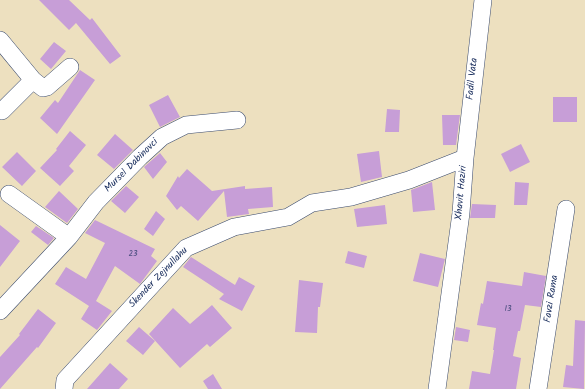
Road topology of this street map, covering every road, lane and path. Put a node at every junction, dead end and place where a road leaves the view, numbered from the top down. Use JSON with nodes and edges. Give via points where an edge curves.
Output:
{"nodes":[{"id":1,"x":483,"y":0,"type":"edge"},
{"id":2,"x":0,"y":40,"type":"edge"},
{"id":3,"x":70,"y":67,"type":"dead end"},
{"id":4,"x":33,"y":80,"type":"junction"},
{"id":5,"x":2,"y":112,"type":"dead end"},
{"id":6,"x":237,"y":120,"type":"dead end"},
{"id":7,"x":464,"y":158,"type":"junction"},
{"id":8,"x":10,"y":194,"type":"dead end"},
{"id":9,"x":566,"y":209,"type":"dead end"},
{"id":10,"x":288,"y":217,"type":"joint"},
{"id":11,"x":69,"y":237,"type":"junction"},
{"id":12,"x":0,"y":311,"type":"edge"},
{"id":13,"x":64,"y":389,"type":"edge"},
{"id":14,"x":437,"y":389,"type":"edge"},
{"id":15,"x":538,"y":389,"type":"edge"}],
"edges":[{"from":1,"to":7,"type":"street","name":"Fadil Vata"},
{"from":2,"to":4,"type":"street"},
{"from":3,"to":4,"type":"street","via":[[47,87],[43,88]]},
{"from":4,"to":5,"type":"street"},
{"from":6,"to":11,"type":"street","name":"Mursel Dabinovci","via":[[186,125],[162,137],[96,202]]},
{"from":7,"to":10,"type":"street","name":"Xhavit Haziri","via":[[409,180],[312,204]]},
{"from":7,"to":14,"type":"street","name":"Xhavit Haziri","via":[[461,213]]},
{"from":8,"to":11,"type":"street"},
{"from":9,"to":15,"type":"street","name":"Favzi Rama"},
{"from":10,"to":13,"type":"street","name":"Skender Zejnullahu","via":[[234,227],[186,248],[65,380]]},
{"from":11,"to":12,"type":"street","name":"Mursel Dabinovci"}]}
